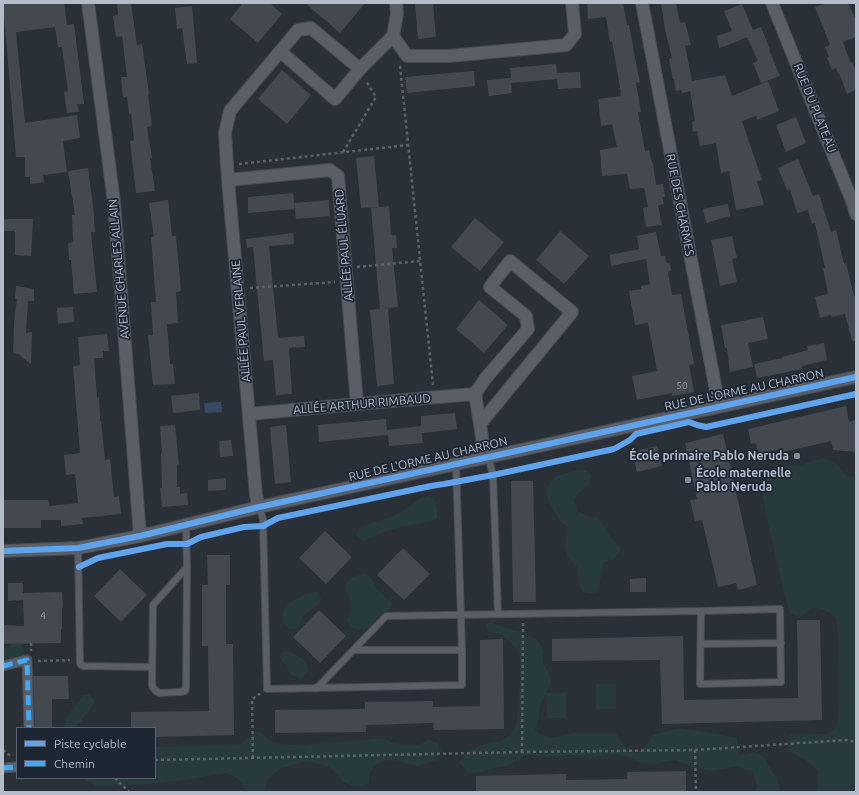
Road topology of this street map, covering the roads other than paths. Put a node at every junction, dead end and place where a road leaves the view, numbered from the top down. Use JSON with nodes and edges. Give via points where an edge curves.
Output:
{"nodes":[{"id":1,"x":88,"y":3,"type":"edge"},
{"id":2,"x":396,"y":3,"type":"edge"},
{"id":3,"x":572,"y":3,"type":"edge"},
{"id":4,"x":642,"y":3,"type":"edge"},
{"id":5,"x":772,"y":3,"type":"edge"},
{"id":6,"x":393,"y":36,"type":"junction"},
{"id":7,"x":281,"y":52,"type":"junction"},
{"id":8,"x":360,"y":69,"type":"junction"},
{"id":9,"x":228,"y":180,"type":"junction"},
{"id":10,"x":856,"y":214,"type":"edge"},
{"id":11,"x":856,"y":377,"type":"edge"},
{"id":12,"x":475,"y":394,"type":"junction"},
{"id":13,"x":357,"y":404,"type":"junction"},
{"id":14,"x":719,"y":406,"type":"junction"},
{"id":15,"x":249,"y":414,"type":"junction"},
{"id":16,"x":480,"y":424,"type":"junction"},
{"id":17,"x":488,"y":456,"type":"junction"},
{"id":18,"x":456,"y":464,"type":"junction"},
{"id":19,"x":259,"y":507,"type":"junction"},
{"id":20,"x":186,"y":525,"type":"junction"},
{"id":21,"x":140,"y":536,"type":"junction"},
{"id":22,"x":78,"y":548,"type":"junction"},
{"id":23,"x":3,"y":551,"type":"edge"},
{"id":24,"x":187,"y":567,"type":"junction"},
{"id":25,"x":701,"y":611,"type":"junction"},
{"id":26,"x":498,"y":614,"type":"junction"},
{"id":27,"x":461,"y":616,"type":"junction"},
{"id":28,"x":781,"y":643,"type":"junction"},
{"id":29,"x":701,"y":644,"type":"junction"},
{"id":30,"x":354,"y":650,"type":"junction"},
{"id":31,"x":462,"y":650,"type":"junction"},
{"id":32,"x":3,"y":666,"type":"edge"},
{"id":33,"x":152,"y":667,"type":"junction"},
{"id":34,"x":317,"y":688,"type":"junction"},
{"id":35,"x":29,"y":727,"type":"edge"},
{"id":36,"x":3,"y":768,"type":"edge"},
{"id":37,"x":16,"y":768,"type":"edge"}],
"edges":[{"from":1,"to":21,"type":"street","name":"AVENUE CHARLES ALLAIN","via":[[114,202]]},
{"from":2,"to":6,"type":"street"},
{"from":3,"to":6,"type":"street","via":[[575,34],[566,45],[449,56],[407,56]]},
{"from":4,"to":14,"type":"street","name":"RUE DES CHARMES"},
{"from":5,"to":10,"type":"street","name":"RUE DU PLATEAU"},
{"from":6,"to":8,"type":"street"},
{"from":7,"to":8,"type":"street","name":"ALLÉE PAUL VERLAINE","via":[[298,30],[311,28]]},
{"from":7,"to":8,"type":"street","via":[[335,99]]},
{"from":7,"to":9,"type":"street","name":"ALLÉE PAUL VERLAINE","via":[[230,111],[225,134]]},
{"from":9,"to":13,"type":"street","name":"ALLÉE PAUL ÉLUARD","via":[[330,170],[338,176]]},
{"from":9,"to":15,"type":"street","name":"ALLÉE PAUL VERLAINE"},
{"from":11,"to":14,"type":"street","name":"RUE DE L'ORME AU CHARRON"},
{"from":12,"to":13,"type":"street","name":"ALLÉE ARTHUR RIMBAUD"},
{"from":12,"to":16,"type":"street"},
{"from":12,"to":16,"type":"street","via":[[528,328],[526,316],[490,287],[510,261],[572,312]]},
{"from":13,"to":15,"type":"street","name":"ALLÉE ARTHUR RIMBAUD"},
{"from":14,"to":17,"type":"street","name":"RUE DE L'ORME AU CHARRON"},
{"from":15,"to":19,"type":"street","name":"ALLÉE PAUL VERLAINE"},
{"from":16,"to":17,"type":"street"},
{"from":17,"to":18,"type":"street","name":"RUE DE L'ORME AU CHARRON"},
{"from":17,"to":26,"type":"lane","via":[[493,475]]},
{"from":18,"to":19,"type":"street","name":"RUE DE L'ORME AU CHARRON"},
{"from":18,"to":27,"type":"lane"},
{"from":19,"to":20,"type":"street","name":"RUE DE L'ORME AU CHARRON"},
{"from":19,"to":34,"type":"lane","via":[[263,519],[267,689]]},
{"from":20,"to":21,"type":"street","name":"RUE DE L'ORME AU CHARRON"},
{"from":20,"to":24,"type":"lane"},
{"from":21,"to":22,"type":"street","name":"RUE DE L'ORME AU CHARRON"},
{"from":22,"to":23,"type":"street","name":"RUE DE L'ORME AU CHARRON"},
{"from":22,"to":33,"type":"lane","via":[[81,665]]},
{"from":24,"to":33,"type":"lane","via":[[153,605]]},
{"from":24,"to":33,"type":"lane","via":[[185,691],[159,693],[152,686]]},
{"from":25,"to":26,"type":"lane"},
{"from":25,"to":28,"type":"lane","via":[[780,609]]},
{"from":25,"to":29,"type":"lane"},
{"from":26,"to":27,"type":"lane"},
{"from":27,"to":30,"type":"lane","via":[[386,616]]},
{"from":27,"to":31,"type":"lane"},
{"from":28,"to":29,"type":"lane"},
{"from":28,"to":29,"type":"lane","via":[[781,682],[700,684]]},
{"from":30,"to":31,"type":"lane"},
{"from":30,"to":34,"type":"lane"},
{"from":31,"to":34,"type":"lane","via":[[462,685]]},
{"from":32,"to":35,"type":"street","via":[[27,660]]},
{"from":36,"to":37,"type":"street"}]}
